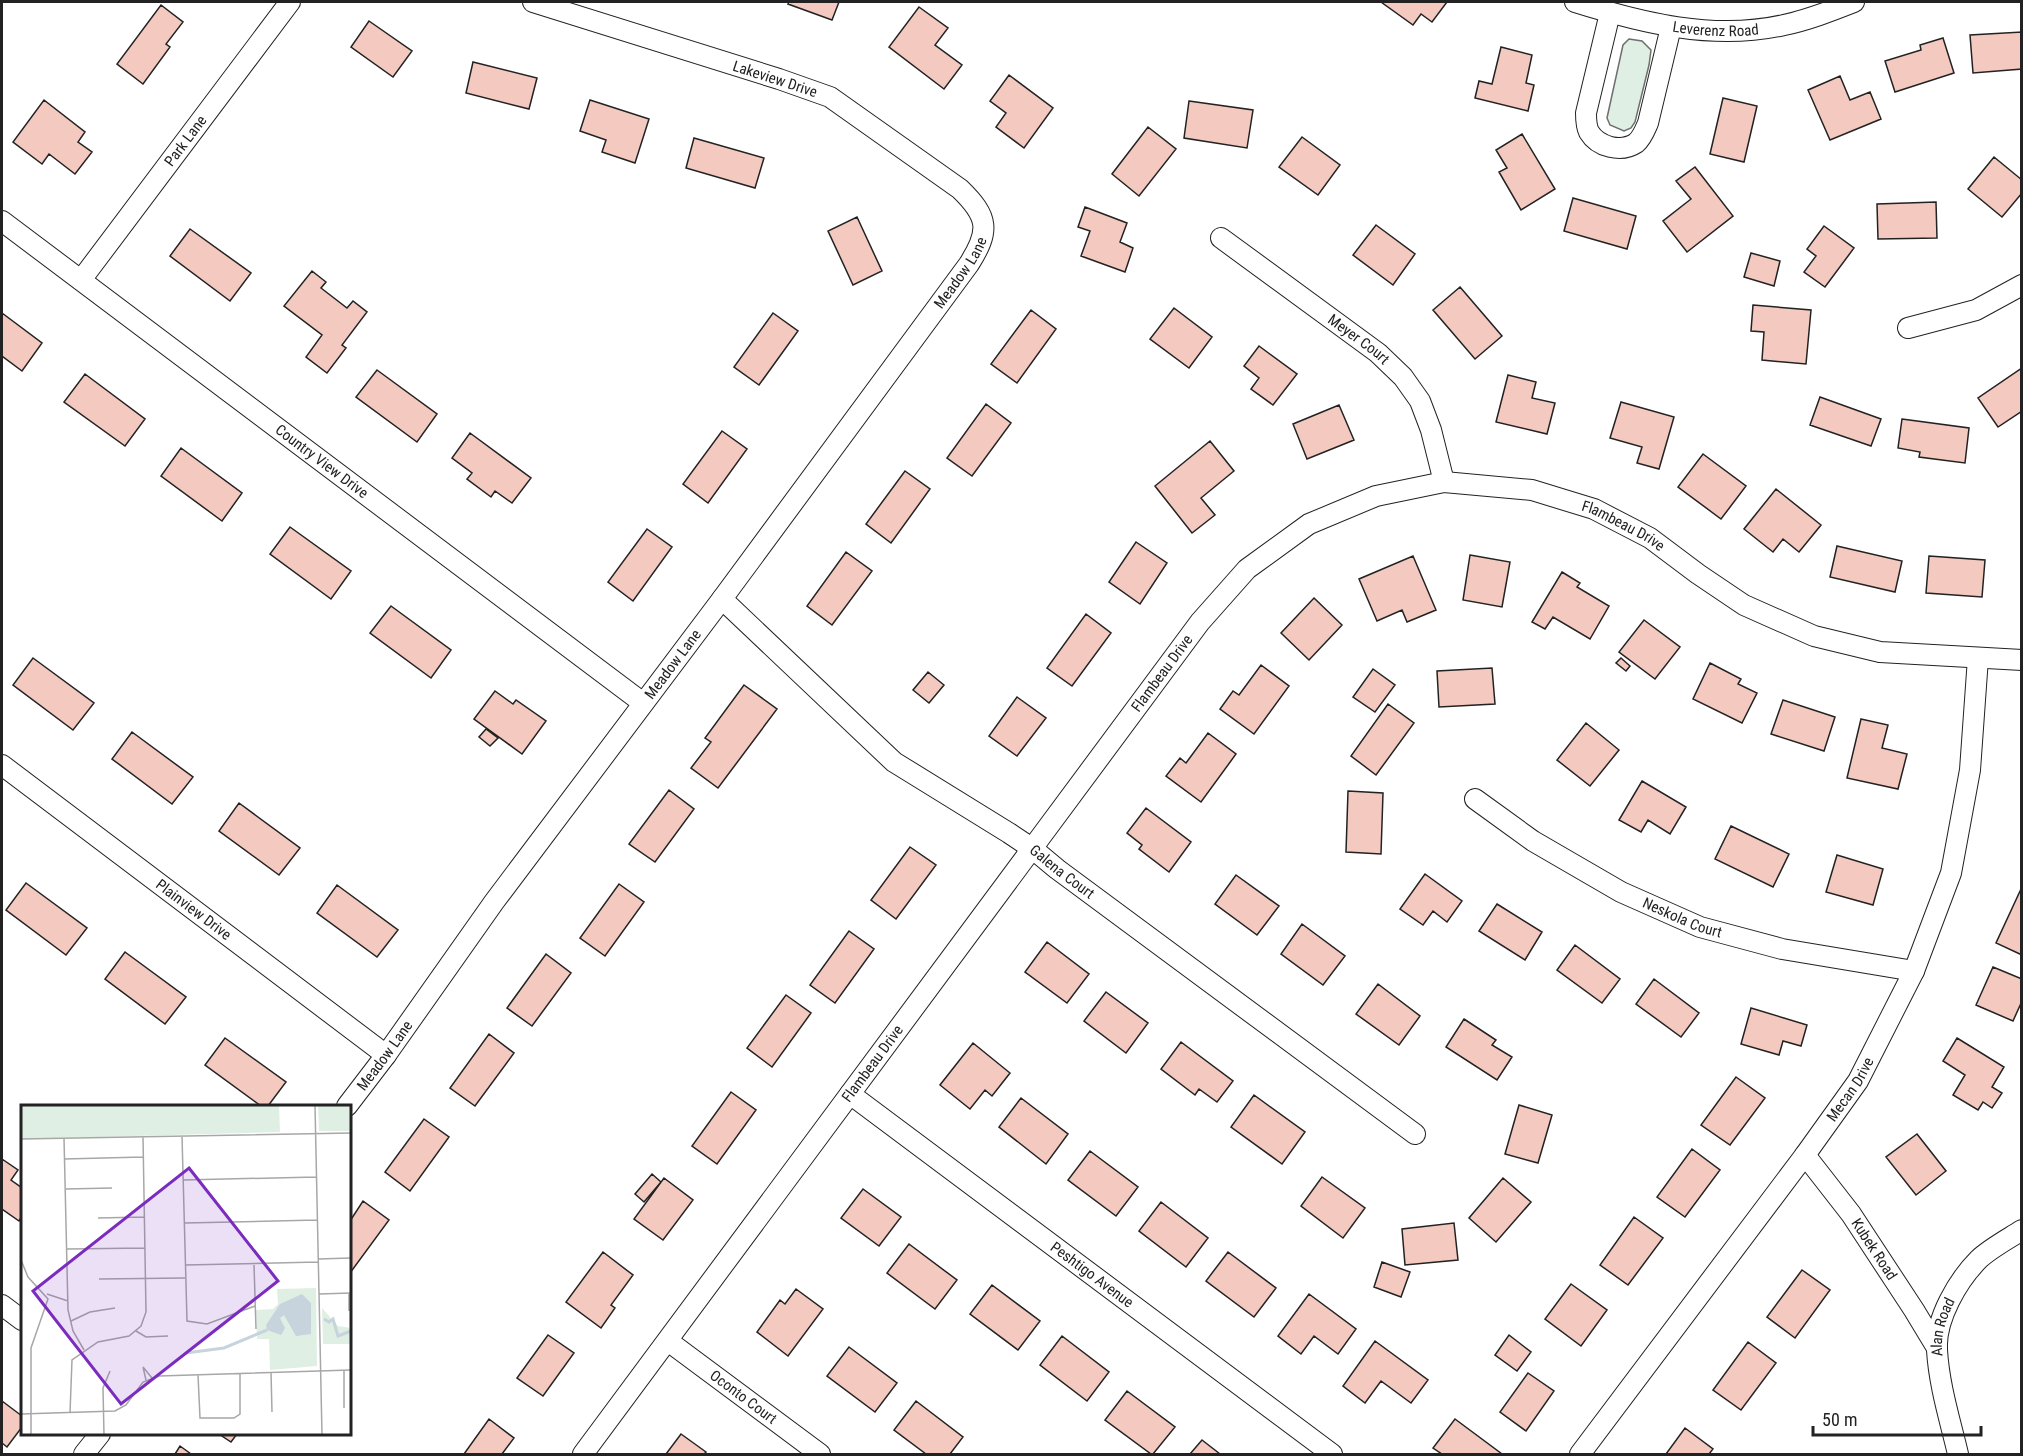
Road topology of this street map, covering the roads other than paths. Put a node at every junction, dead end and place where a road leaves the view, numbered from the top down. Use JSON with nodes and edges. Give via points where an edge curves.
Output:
{"nodes":[{"id":1,"x":291,"y":2,"type":"edge"},
{"id":2,"x":533,"y":2,"type":"edge"},
{"id":3,"x":1575,"y":2,"type":"edge"},
{"id":4,"x":1854,"y":2,"type":"edge"},
{"id":5,"x":1610,"y":13,"type":"junction"},
{"id":6,"x":1671,"y":27,"type":"junction"},
{"id":7,"x":984,"y":218,"type":"joint"},
{"id":8,"x":2,"y":221,"type":"edge"},
{"id":9,"x":1221,"y":238,"type":"dead end"},
{"id":10,"x":81,"y":280,"type":"junction"},
{"id":11,"x":2022,"y":285,"type":"edge"},
{"id":12,"x":1908,"y":328,"type":"dead end"},
{"id":13,"x":1444,"y":482,"type":"junction"},
{"id":14,"x":722,"y":598,"type":"junction"},
{"id":15,"x":1978,"y":658,"type":"junction"},
{"id":16,"x":2022,"y":660,"type":"edge"},
{"id":17,"x":643,"y":703,"type":"junction"},
{"id":18,"x":2,"y":765,"type":"edge"},
{"id":19,"x":1475,"y":799,"type":"dead end"},
{"id":20,"x":1033,"y":849,"type":"junction"},
{"id":21,"x":1914,"y":971,"type":"junction"},
{"id":22,"x":386,"y":1055,"type":"junction"},
{"id":23,"x":850,"y":1094,"type":"junction"},
{"id":24,"x":348,"y":1105,"type":"edge"},
{"id":25,"x":1415,"y":1134,"type":"dead end"},
{"id":26,"x":1805,"y":1155,"type":"junction"},
{"id":27,"x":2022,"y":1230,"type":"edge"},
{"id":28,"x":2,"y":1305,"type":"edge"},
{"id":29,"x":21,"y":1319,"type":"edge"},
{"id":30,"x":668,"y":1341,"type":"junction"},
{"id":31,"x":1937,"y":1348,"type":"junction"},
{"id":32,"x":99,"y":1435,"type":"edge"},
{"id":33,"x":84,"y":1455,"type":"edge"},
{"id":34,"x":583,"y":1455,"type":"edge"},
{"id":35,"x":819,"y":1455,"type":"edge"},
{"id":36,"x":1332,"y":1455,"type":"edge"},
{"id":37,"x":1580,"y":1455,"type":"edge"},
{"id":38,"x":1958,"y":1455,"type":"edge"}],
"edges":[{"from":1,"to":10,"type":"street","name":"Park Lane"},
{"from":2,"to":7,"type":"street","name":"Lakeview Drive","via":[[830,97],[960,189]]},
{"from":3,"to":5,"type":"street","name":"Leverenz Road"},
{"from":4,"to":6,"type":"street","name":"Leverenz Road","via":[[1816,17],[1773,27],[1706,31]]},
{"from":5,"to":6,"type":"street","name":"Leverenz Road"},
{"from":5,"to":6,"type":"street","via":[[1586,122],[1594,139],[1616,148],[1628,148],[1644,133]]},
{"from":7,"to":14,"type":"street","name":"Meadow Lane","via":[[981,246],[969,264]]},
{"from":8,"to":10,"type":"street","name":"Country View Drive"},
{"from":9,"to":13,"type":"street","name":"Meyer Court","via":[[1377,353],[1403,377],[1420,401]]},
{"from":10,"to":17,"type":"street","name":"Country View Drive"},
{"from":11,"to":12,"type":"street","via":[[1976,310]]},
{"from":13,"to":15,"type":"street","name":"Flambeau Drive","via":[[1532,490],[1594,509],[1650,538],[1744,605],[1814,636],[1880,652]]},
{"from":13,"to":20,"type":"street","name":"Flambeau Drive","via":[[1376,496],[1309,524],[1247,569],[1200,622]]},
{"from":14,"to":17,"type":"street","name":"Meadow Lane"},
{"from":14,"to":20,"type":"street","name":"Galena Court","via":[[894,762]]},
{"from":15,"to":16,"type":"street","name":"Flambeau Drive"},
{"from":15,"to":21,"type":"street","name":"Mecan Drive","via":[[1970,770],[1950,873]]},
{"from":17,"to":22,"type":"street","name":"Meadow Lane"},
{"from":18,"to":22,"type":"street","name":"Plainview Drive"},
{"from":19,"to":21,"type":"street","name":"Neskola Court","via":[[1533,840],[1621,892],[1700,927],[1782,949]]},
{"from":20,"to":23,"type":"street","name":"Flambeau Drive"},
{"from":20,"to":25,"type":"street","name":"Galena Court"},
{"from":21,"to":26,"type":"street","name":"Mecan Drive","via":[[1858,1081]]},
{"from":22,"to":24,"type":"street","name":"Meadow Lane"},
{"from":23,"to":30,"type":"street","name":"Flambeau Drive"},
{"from":23,"to":36,"type":"street","name":"Peshtigo Avenue"},
{"from":26,"to":31,"type":"street","name":"Kubek Road","via":[[1851,1214]]},
{"from":26,"to":37,"type":"street","name":"Mecan Drive"},
{"from":27,"to":31,"type":"street","name":"Alan Road","via":[[1980,1259],[1954,1290],[1942,1318]]},
{"from":28,"to":29,"type":"street"},
{"from":30,"to":34,"type":"street","name":"Flambeau Drive"},
{"from":30,"to":35,"type":"street","name":"Oconto Court"},
{"from":31,"to":38,"type":"street","name":"Alan Road"},
{"from":32,"to":33,"type":"street"}]}
